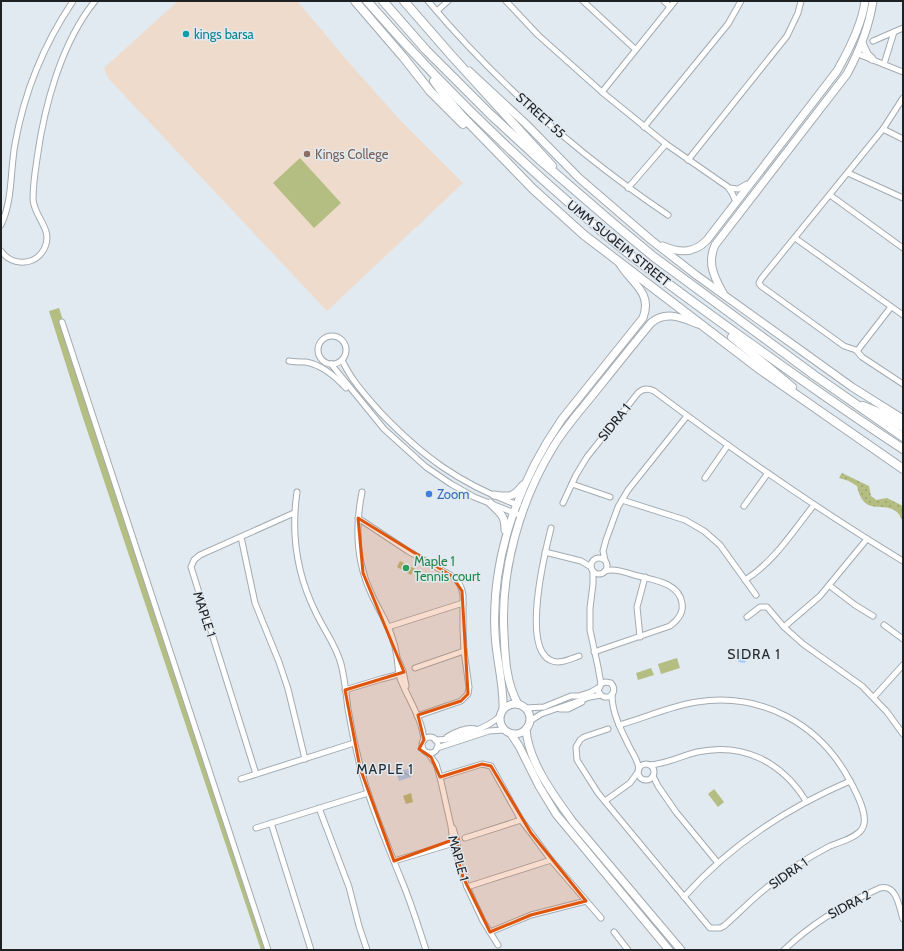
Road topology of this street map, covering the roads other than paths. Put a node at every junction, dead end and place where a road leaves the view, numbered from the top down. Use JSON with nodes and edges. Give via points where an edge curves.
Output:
{"nodes":[{"id":1,"x":73,"y":1,"type":"edge"},
{"id":2,"x":96,"y":1,"type":"edge"},
{"id":3,"x":355,"y":1,"type":"edge"},
{"id":4,"x":367,"y":1,"type":"edge"},
{"id":5,"x":383,"y":1,"type":"edge"},
{"id":6,"x":404,"y":1,"type":"edge"},
{"id":7,"x":428,"y":1,"type":"edge"},
{"id":8,"x":448,"y":1,"type":"edge"},
{"id":9,"x":506,"y":1,"type":"edge"},
{"id":10,"x":584,"y":1,"type":"edge"},
{"id":11,"x":664,"y":1,"type":"edge"},
{"id":12,"x":675,"y":1,"type":"edge"},
{"id":13,"x":741,"y":1,"type":"edge"},
{"id":14,"x":801,"y":1,"type":"edge"},
{"id":15,"x":865,"y":1,"type":"edge"},
{"id":16,"x":873,"y":1,"type":"edge"},
{"id":17,"x":670,"y":6,"type":"junction"},
{"id":18,"x":437,"y":11,"type":"junction"},
{"id":19,"x":903,"y":28,"type":"edge"},
{"id":20,"x":894,"y":32,"type":"junction"},
{"id":21,"x":854,"y":35,"type":"junction"},
{"id":22,"x":873,"y":41,"type":"dead end"},
{"id":23,"x":862,"y":43,"type":"junction"},
{"id":24,"x":635,"y":49,"type":"junction"},
{"id":25,"x":858,"y":54,"type":"junction"},
{"id":26,"x":451,"y":55,"type":"junction"},
{"id":27,"x":872,"y":59,"type":"junction"},
{"id":28,"x":884,"y":64,"type":"junction"},
{"id":29,"x":424,"y":66,"type":"junction"},
{"id":30,"x":903,"y":72,"type":"edge"},
{"id":31,"x":602,"y":92,"type":"junction"},
{"id":32,"x":903,"y":98,"type":"edge"},
{"id":33,"x":644,"y":127,"type":"junction"},
{"id":34,"x":883,"y":129,"type":"junction"},
{"id":35,"x":903,"y":139,"type":"edge"},
{"id":36,"x":666,"y":144,"type":"junction"},
{"id":37,"x":688,"y":160,"type":"junction"},
{"id":38,"x":848,"y":173,"type":"junction"},
{"id":39,"x":753,"y":180,"type":"junction"},
{"id":40,"x":566,"y":184,"type":"junction"},
{"id":41,"x":728,"y":187,"type":"junction"},
{"id":42,"x":533,"y":188,"type":"junction"},
{"id":43,"x":628,"y":188,"type":"junction"},
{"id":44,"x":830,"y":195,"type":"junction"},
{"id":45,"x":903,"y":198,"type":"edge"},
{"id":46,"x":736,"y":202,"type":"junction"},
{"id":47,"x":668,"y":215,"type":"dead end"},
{"id":48,"x":1,"y":225,"type":"edge"},
{"id":49,"x":795,"y":238,"type":"junction"},
{"id":50,"x":655,"y":243,"type":"junction"},
{"id":51,"x":903,"y":248,"type":"edge"},
{"id":52,"x":1,"y":250,"type":"edge"},
{"id":53,"x":620,"y":264,"type":"junction"},
{"id":54,"x":678,"y":291,"type":"junction"},
{"id":55,"x":724,"y":295,"type":"junction"},
{"id":56,"x":891,"y":307,"type":"junction"},
{"id":57,"x":903,"y":315,"type":"edge"},
{"id":58,"x":62,"y":322,"type":"dead end"},
{"id":59,"x":704,"y":326,"type":"junction"},
{"id":60,"x":857,"y":351,"type":"junction"},
{"id":61,"x":342,"y":360,"type":"junction"},
{"id":62,"x":289,"y":361,"type":"dead end"},
{"id":63,"x":331,"y":364,"type":"junction"},
{"id":64,"x":903,"y":384,"type":"edge"},
{"id":65,"x":356,"y":396,"type":"junction"},
{"id":66,"x":852,"y":402,"type":"junction"},
{"id":67,"x":809,"y":405,"type":"junction"},
{"id":68,"x":882,"y":407,"type":"junction"},
{"id":69,"x":903,"y":414,"type":"edge"},
{"id":70,"x":686,"y":416,"type":"junction"},
{"id":71,"x":903,"y":419,"type":"edge"},
{"id":72,"x":903,"y":426,"type":"edge"},
{"id":73,"x":903,"y":437,"type":"edge"},
{"id":74,"x":728,"y":445,"type":"junction"},
{"id":75,"x":903,"y":449,"type":"edge"},
{"id":76,"x":903,"y":469,"type":"edge"},
{"id":77,"x":531,"y":473,"type":"junction"},
{"id":78,"x":768,"y":473,"type":"junction"},
{"id":79,"x":705,"y":478,"type":"dead end"},
{"id":80,"x":572,"y":484,"type":"junction"},
{"id":81,"x":297,"y":492,"type":"dead end"},
{"id":82,"x":362,"y":492,"type":"dead end"},
{"id":83,"x":494,"y":495,"type":"junction"},
{"id":84,"x":610,"y":497,"type":"dead end"},
{"id":85,"x":622,"y":500,"type":"junction"},
{"id":86,"x":490,"y":503,"type":"junction"},
{"id":87,"x":563,"y":503,"type":"dead end"},
{"id":88,"x":517,"y":505,"type":"junction"},
{"id":89,"x":814,"y":505,"type":"junction"},
{"id":90,"x":744,"y":506,"type":"dead end"},
{"id":91,"x":525,"y":508,"type":"junction"},
{"id":92,"x":294,"y":513,"type":"junction"},
{"id":93,"x":518,"y":514,"type":"junction"},
{"id":94,"x":358,"y":518,"type":"junction"},
{"id":95,"x":551,"y":528,"type":"dead end"},
{"id":96,"x":505,"y":536,"type":"junction"},
{"id":97,"x":241,"y":537,"type":"junction"},
{"id":98,"x":867,"y":539,"type":"junction"},
{"id":99,"x":604,"y":548,"type":"junction"},
{"id":100,"x":545,"y":552,"type":"junction"},
{"id":101,"x":594,"y":559,"type":"junction"},
{"id":102,"x":581,"y":561,"type":"junction"},
{"id":103,"x":903,"y":561,"type":"edge"},
{"id":104,"x":606,"y":562,"type":"junction"},
{"id":105,"x":592,"y":569,"type":"junction"},
{"id":106,"x":616,"y":570,"type":"junction"},
{"id":107,"x":603,"y":572,"type":"junction"},
{"id":108,"x":645,"y":577,"type":"junction"},
{"id":109,"x":745,"y":580,"type":"junction"},
{"id":110,"x":593,"y":584,"type":"junction"},
{"id":111,"x":830,"y":586,"type":"junction"},
{"id":112,"x":756,"y":595,"type":"dead end"},
{"id":113,"x":463,"y":603,"type":"junction"},
{"id":114,"x":873,"y":616,"type":"dead end"},
{"id":115,"x":747,"y":617,"type":"dead end"},
{"id":116,"x":884,"y":624,"type":"dead end"},
{"id":117,"x":388,"y":627,"type":"junction"},
{"id":118,"x":784,"y":627,"type":"junction"},
{"id":119,"x":640,"y":637,"type":"junction"},
{"id":120,"x":903,"y":639,"type":"edge"},
{"id":121,"x":464,"y":651,"type":"junction"},
{"id":122,"x":594,"y":652,"type":"junction"},
{"id":123,"x":579,"y":656,"type":"dead end"},
{"id":124,"x":903,"y":665,"type":"edge"},
{"id":125,"x":598,"y":667,"type":"junction"},
{"id":126,"x":415,"y":668,"type":"dead end"},
{"id":127,"x":401,"y":672,"type":"junction"},
{"id":128,"x":608,"y":682,"type":"junction"},
{"id":129,"x":600,"y":686,"type":"junction"},
{"id":130,"x":346,"y":690,"type":"junction"},
{"id":131,"x":612,"y":695,"type":"junction"},
{"id":132,"x":602,"y":696,"type":"junction"},
{"id":133,"x":874,"y":697,"type":"junction"},
{"id":134,"x":518,"y":704,"type":"junction"},
{"id":135,"x":526,"y":708,"type":"junction"},
{"id":136,"x":613,"y":709,"type":"junction"},
{"id":137,"x":501,"y":713,"type":"junction"},
{"id":138,"x":417,"y":716,"type":"junction"},
{"id":139,"x":530,"y":721,"type":"junction"},
{"id":140,"x":619,"y":725,"type":"junction"},
{"id":141,"x":422,"y":728,"type":"junction"},
{"id":142,"x":526,"y":729,"type":"junction"},
{"id":143,"x":608,"y":729,"type":"dead end"},
{"id":144,"x":504,"y":730,"type":"junction"},
{"id":145,"x":511,"y":734,"type":"junction"},
{"id":146,"x":903,"y":734,"type":"edge"},
{"id":147,"x":433,"y":739,"type":"junction"},
{"id":148,"x":424,"y":740,"type":"junction"},
{"id":149,"x":354,"y":743,"type":"junction"},
{"id":150,"x":437,"y":749,"type":"junction"},
{"id":151,"x":428,"y":753,"type":"junction"},
{"id":152,"x":636,"y":757,"type":"junction"},
{"id":153,"x":306,"y":759,"type":"junction"},
{"id":154,"x":667,"y":762,"type":"junction"},
{"id":155,"x":436,"y":764,"type":"junction"},
{"id":156,"x":649,"y":765,"type":"junction"},
{"id":157,"x":639,"y":771,"type":"junction"},
{"id":158,"x":256,"y":774,"type":"junction"},
{"id":159,"x":654,"y":774,"type":"junction"},
{"id":160,"x":440,"y":777,"type":"junction"},
{"id":161,"x":242,"y":779,"type":"dead end"},
{"id":162,"x":645,"y":780,"type":"junction"},
{"id":163,"x":850,"y":781,"type":"junction"},
{"id":164,"x":630,"y":784,"type":"junction"},
{"id":165,"x":660,"y":789,"type":"junction"},
{"id":166,"x":368,"y":793,"type":"junction"},
{"id":167,"x":605,"y":801,"type":"junction"},
{"id":168,"x":806,"y":802,"type":"junction"},
{"id":169,"x":319,"y":808,"type":"junction"},
{"id":170,"x":521,"y":820,"type":"junction"},
{"id":171,"x":271,"y":823,"type":"junction"},
{"id":172,"x":256,"y":828,"type":"dead end"},
{"id":173,"x":465,"y":838,"type":"dead end"},
{"id":174,"x":455,"y":842,"type":"junction"},
{"id":175,"x":551,"y":860,"type":"junction"},
{"id":176,"x":394,"y":861,"type":"junction"},
{"id":177,"x":718,"y":863,"type":"junction"},
{"id":178,"x":467,"y":887,"type":"junction"},
{"id":179,"x":684,"y":897,"type":"junction"},
{"id":180,"x":586,"y":901,"type":"junction"},
{"id":181,"x":601,"y":918,"type":"dead end"},
{"id":182,"x":903,"y":919,"type":"edge"},
{"id":183,"x":490,"y":932,"type":"junction"},
{"id":184,"x":614,"y":932,"type":"dead end"},
{"id":185,"x":498,"y":945,"type":"dead end"},
{"id":186,"x":268,"y":950,"type":"edge"},
{"id":187,"x":311,"y":950,"type":"edge"},
{"id":188,"x":367,"y":950,"type":"edge"},
{"id":189,"x":426,"y":950,"type":"edge"},
{"id":190,"x":625,"y":950,"type":"edge"},
{"id":191,"x":669,"y":950,"type":"edge"},
{"id":192,"x":681,"y":950,"type":"edge"},
{"id":193,"x":784,"y":950,"type":"edge"}],
"edges":[{"from":1,"to":48,"type":"street","via":[[46,47],[25,101],[15,144],[9,202]]},
{"from":2,"to":52,"type":"street","via":[[83,17],[71,40],[53,87],[43,126],[33,199],[36,212],[46,231],[46,247],[35,259],[23,263],[11,260]]},
{"from":3,"to":42,"type":"main road","via":[[438,100]]},
{"from":4,"to":29,"type":"main road","name":"UMM SUQEIM STREET"},
{"from":5,"to":40,"type":"main road","name":"UMM SUQEIM STREET","via":[[456,81]]},
{"from":6,"to":26,"type":"main road","name":"UMM SUQEIM STREET"},
{"from":7,"to":18,"type":"street","name":"STREET 55"},
{"from":8,"to":18,"type":"street"},
{"from":9,"to":31,"type":"street","via":[[538,35]]},
{"from":10,"to":24,"type":"street"},
{"from":11,"to":17,"type":"street"},
{"from":12,"to":17,"type":"street"},
{"from":13,"to":33,"type":"street","via":[[728,24]]},
{"from":14,"to":37,"type":"street","via":[[787,36]]},
{"from":15,"to":21,"type":"street","via":[[862,18]]},
{"from":16,"to":23,"type":"street"},
{"from":17,"to":24,"type":"street"},
{"from":18,"to":43,"type":"street","name":"STREET 55","via":[[529,106]]},
{"from":19,"to":20,"type":"street"},
{"from":20,"to":22,"type":"street"},
{"from":20,"to":28,"type":"street"},
{"from":21,"to":25,"type":"street","via":[[856,40],[853,51]]},
{"from":21,"to":39,"type":"street","via":[[837,71]]},
{"from":23,"to":25,"type":"street"},
{"from":23,"to":27,"type":"street","via":[[864,51]]},
{"from":24,"to":31,"type":"street"},
{"from":25,"to":27,"type":"street"},
{"from":25,"to":55,"type":"street","via":[[836,89],[720,238],[714,249],[711,265]]},
{"from":26,"to":40,"type":"main road","name":"UMM SUQEIM STREET"},
{"from":26,"to":50,"type":"street","via":[[579,178]]},
{"from":27,"to":28,"type":"street"},
{"from":28,"to":30,"type":"street"},
{"from":29,"to":42,"type":"main road","via":[[457,110]]},
{"from":29,"to":54,"type":"main road","name":"UMM SUQEIM STREET","via":[[585,217]]},
{"from":31,"to":33,"type":"street"},
{"from":32,"to":34,"type":"street"},
{"from":33,"to":36,"type":"street"},
{"from":34,"to":35,"type":"street"},
{"from":34,"to":38,"type":"street"},
{"from":36,"to":37,"type":"street"},
{"from":36,"to":43,"type":"street"},
{"from":37,"to":41,"type":"street"},
{"from":38,"to":44,"type":"street"},
{"from":38,"to":45,"type":"street"},
{"from":39,"to":41,"type":"street","via":[[741,188]]},
{"from":39,"to":46,"type":"street"},
{"from":40,"to":66,"type":"main road","name":"UMM SUQEIM STREET","via":[[654,257]]},
{"from":41,"to":46,"type":"street"},
{"from":42,"to":53,"type":"main road"},
{"from":43,"to":47,"type":"street","name":"STREET 55"},
{"from":44,"to":49,"type":"street"},
{"from":44,"to":51,"type":"street"},
{"from":46,"to":50,"type":"street","via":[[698,248],[675,251]]},
{"from":49,"to":56,"type":"street"},
{"from":49,"to":60,"type":"street","via":[[759,283],[844,346]]},
{"from":50,"to":55,"type":"street"},
{"from":53,"to":59,"type":"main road"},
{"from":53,"to":77,"type":"street","via":[[645,297],[646,308],[643,318],[562,419]]},
{"from":54,"to":67,"type":"main road","via":[[791,386]]},
{"from":54,"to":75,"type":"main road","name":"UMM SUQEIM STREET"},
{"from":55,"to":68,"type":"street"},
{"from":56,"to":57,"type":"street"},
{"from":56,"to":60,"type":"street"},
{"from":58,"to":186,"type":"street"},
{"from":59,"to":67,"type":"main road"},
{"from":59,"to":91,"type":"street","via":[[673,316],[662,316],[651,323],[563,432],[536,480]]},
{"from":60,"to":64,"type":"street"},
{"from":61,"to":63,"type":"street"},
{"from":61,"to":63,"type":"street","via":[[346,353],[343,341],[336,336],[326,337],[319,343],[318,354],[322,361]]},
{"from":61,"to":83,"type":"street","via":[[369,399],[407,440],[448,471]]},
{"from":62,"to":65,"type":"street","via":[[306,362],[321,368],[335,376]]},
{"from":63,"to":65,"type":"street"},
{"from":65,"to":86,"type":"street","via":[[384,429],[426,467],[451,484]]},
{"from":66,"to":72,"type":"main road"},
{"from":66,"to":73,"type":"main road","name":"UMM SUQEIM STREET"},
{"from":67,"to":76,"type":"main road"},
{"from":68,"to":69,"type":"street"},
{"from":68,"to":71,"type":"street"},
{"from":70,"to":74,"type":"street","name":"SIDRA 1"},
{"from":70,"to":80,"type":"street","name":"SIDRA 1","via":[[650,389],[640,390],[594,448]]},
{"from":70,"to":85,"type":"street"},
{"from":74,"to":78,"type":"street","name":"SIDRA 1"},
{"from":74,"to":79,"type":"street"},
{"from":77,"to":83,"type":"street","via":[[515,494]]},
{"from":77,"to":88,"type":"street"},
{"from":78,"to":89,"type":"street","name":"SIDRA 1"},
{"from":78,"to":90,"type":"street"},
{"from":80,"to":84,"type":"street"},
{"from":80,"to":87,"type":"street","name":"SIDRA 1"},
{"from":81,"to":92,"type":"street"},
{"from":82,"to":94,"type":"street"},
{"from":83,"to":88,"type":"street"},
{"from":85,"to":99,"type":"street"},
{"from":85,"to":109,"type":"street","via":[[685,520],[704,530],[720,545]]},
{"from":86,"to":93,"type":"street"},
{"from":86,"to":96,"type":"street","via":[[505,519]]},
{"from":88,"to":91,"type":"street"},
{"from":88,"to":93,"type":"street"},
{"from":89,"to":98,"type":"street","name":"SIDRA 1"},
{"from":89,"to":109,"type":"street","via":[[768,562]]},
{"from":91,"to":93,"type":"street"},
{"from":92,"to":97,"type":"street","name":"MAPLE 1"},
{"from":92,"to":130,"type":"street","via":[[302,576],[315,612],[336,649]]},
{"from":93,"to":96,"type":"street"},
{"from":93,"to":134,"type":"street","via":[[505,588],[504,635],[509,679]]},
{"from":94,"to":113,"type":"street","via":[[455,578],[461,587]]},
{"from":94,"to":117,"type":"street","via":[[358,546],[363,573]]},
{"from":95,"to":100,"type":"street"},
{"from":96,"to":137,"type":"street","via":[[497,575],[494,613],[496,652],[502,687]]},
{"from":97,"to":153,"type":"street","via":[[255,603],[287,684]]},
{"from":97,"to":158,"type":"street","name":"MAPLE 1","via":[[196,557],[191,567]]},
{"from":98,"to":103,"type":"street","name":"SIDRA 1"},
{"from":98,"to":111,"type":"street"},
{"from":99,"to":101,"type":"street"},
{"from":99,"to":104,"type":"street"},
{"from":100,"to":102,"type":"street"},
{"from":100,"to":123,"type":"street","via":[[538,595],[539,646],[545,657],[554,662]]},
{"from":101,"to":102,"type":"street"},
{"from":101,"to":104,"type":"street","via":[[601,558]]},
{"from":101,"to":105,"type":"street"},
{"from":102,"to":105,"type":"street"},
{"from":104,"to":106,"type":"street"},
{"from":104,"to":107,"type":"street"},
{"from":105,"to":107,"type":"street"},
{"from":105,"to":110,"type":"street"},
{"from":106,"to":107,"type":"street"},
{"from":106,"to":108,"type":"street"},
{"from":107,"to":110,"type":"street"},
{"from":108,"to":119,"type":"street","via":[[637,606]]},
{"from":108,"to":119,"type":"street","via":[[676,590],[682,599],[683,607],[680,618],[670,626]]},
{"from":109,"to":112,"type":"street"},
{"from":110,"to":122,"type":"street","via":[[590,630]]},
{"from":111,"to":114,"type":"street"},
{"from":111,"to":118,"type":"street"},
{"from":113,"to":117,"type":"street"},
{"from":113,"to":121,"type":"street"},
{"from":115,"to":118,"type":"street","via":[[765,606]]},
{"from":116,"to":120,"type":"street"},
{"from":117,"to":127,"type":"street"},
{"from":118,"to":133,"type":"street","via":[[809,648],[849,675]]},
{"from":119,"to":122,"type":"street"},
{"from":121,"to":126,"type":"street"},
{"from":121,"to":138,"type":"street","via":[[469,687],[466,697]]},
{"from":122,"to":125,"type":"street"},
{"from":124,"to":133,"type":"street"},
{"from":125,"to":128,"type":"street"},
{"from":125,"to":129,"type":"street"},
{"from":127,"to":130,"type":"street"},
{"from":127,"to":138,"type":"street"},
{"from":128,"to":129,"type":"street"},
{"from":128,"to":131,"type":"street","via":[[614,689]]},
{"from":129,"to":132,"type":"street"},
{"from":129,"to":135,"type":"street","via":[[588,694],[571,696],[544,707]]},
{"from":130,"to":149,"type":"street"},
{"from":131,"to":132,"type":"street"},
{"from":131,"to":136,"type":"street"},
{"from":132,"to":136,"type":"street"},
{"from":132,"to":139,"type":"street","via":[[593,696],[565,710],[559,708],[541,714]]},
{"from":133,"to":146,"type":"street"},
{"from":134,"to":135,"type":"street"},
{"from":134,"to":137,"type":"street","via":[[508,705]]},
{"from":135,"to":139,"type":"street"},
{"from":136,"to":140,"type":"street"},
{"from":137,"to":144,"type":"street","via":[[501,726]]},
{"from":137,"to":147,"type":"street","via":[[495,721],[476,730],[466,729],[452,734],[445,740]]},
{"from":138,"to":141,"type":"street"},
{"from":139,"to":142,"type":"street"},
{"from":140,"to":152,"type":"street"},
{"from":140,"to":163,"type":"street","name":"SIDRA 1","via":[[684,704],[726,700],[754,704],[784,715],[811,732],[829,749]]},
{"from":141,"to":147,"type":"street"},
{"from":141,"to":148,"type":"street"},
{"from":142,"to":145,"type":"street"},
{"from":142,"to":192,"type":"street","via":[[533,756],[563,808]]},
{"from":143,"to":167,"type":"street","name":"SIDRA 1","via":[[584,737],[576,752],[577,760]]},
{"from":144,"to":145,"type":"street"},
{"from":144,"to":150,"type":"street","via":[[488,731]]},
{"from":145,"to":191,"type":"street","via":[[556,814]]},
{"from":147,"to":148,"type":"street"},
{"from":147,"to":150,"type":"street","via":[[438,745]]},
{"from":148,"to":151,"type":"street","via":[[423,750]]},
{"from":149,"to":153,"type":"street"},
{"from":149,"to":166,"type":"street"},
{"from":150,"to":151,"type":"street"},
{"from":150,"to":155,"type":"street"},
{"from":151,"to":155,"type":"street"},
{"from":152,"to":156,"type":"street"},
{"from":152,"to":157,"type":"street"},
{"from":153,"to":158,"type":"street"},
{"from":154,"to":156,"type":"street"},
{"from":154,"to":159,"type":"street"},
{"from":154,"to":168,"type":"street","via":[[708,750],[744,752],[766,761],[784,774]]},
{"from":155,"to":160,"type":"street","name":"MAPLE 1"},
{"from":156,"to":157,"type":"street","via":[[642,765]]},
{"from":156,"to":159,"type":"street","via":[[653,768]]},
{"from":157,"to":162,"type":"street","via":[[640,777]]},
{"from":157,"to":164,"type":"street"},
{"from":158,"to":161,"type":"street"},
{"from":159,"to":162,"type":"street"},
{"from":159,"to":165,"type":"street"},
{"from":160,"to":170,"type":"street","via":[[479,764],[488,764],[493,768]]},
{"from":160,"to":174,"type":"street","name":"MAPLE 1"},
{"from":162,"to":164,"type":"street"},
{"from":162,"to":165,"type":"street"},
{"from":163,"to":168,"type":"street"},
{"from":163,"to":179,"type":"street","name":"SIDRA 1","via":[[864,815],[864,825],[858,833],[791,869],[720,928],[710,928]]},
{"from":164,"to":167,"type":"street"},
{"from":165,"to":177,"type":"street"},
{"from":166,"to":169,"type":"street"},
{"from":166,"to":176,"type":"street","via":[[379,828]]},
{"from":167,"to":179,"type":"street","name":"SIDRA 1"},
{"from":168,"to":177,"type":"street","via":[[768,824]]},
{"from":169,"to":171,"type":"street"},
{"from":169,"to":188,"type":"street","via":[[349,887]]},
{"from":170,"to":173,"type":"street"},
{"from":170,"to":175,"type":"street"},
{"from":171,"to":172,"type":"street"},
{"from":171,"to":187,"type":"street"},
{"from":174,"to":176,"type":"street"},
{"from":174,"to":178,"type":"street","name":"MAPLE 1"},
{"from":175,"to":178,"type":"street"},
{"from":175,"to":180,"type":"street"},
{"from":176,"to":189,"type":"street"},
{"from":177,"to":179,"type":"street"},
{"from":178,"to":183,"type":"street","name":"MAPLE 1"},
{"from":180,"to":181,"type":"street"},
{"from":180,"to":183,"type":"street","via":[[530,916]]},
{"from":182,"to":193,"type":"street","name":"SIDRA 2","via":[[894,892],[888,888],[880,888],[831,913]]},
{"from":183,"to":185,"type":"street","name":"MAPLE 1"},
{"from":184,"to":190,"type":"street"}]}
